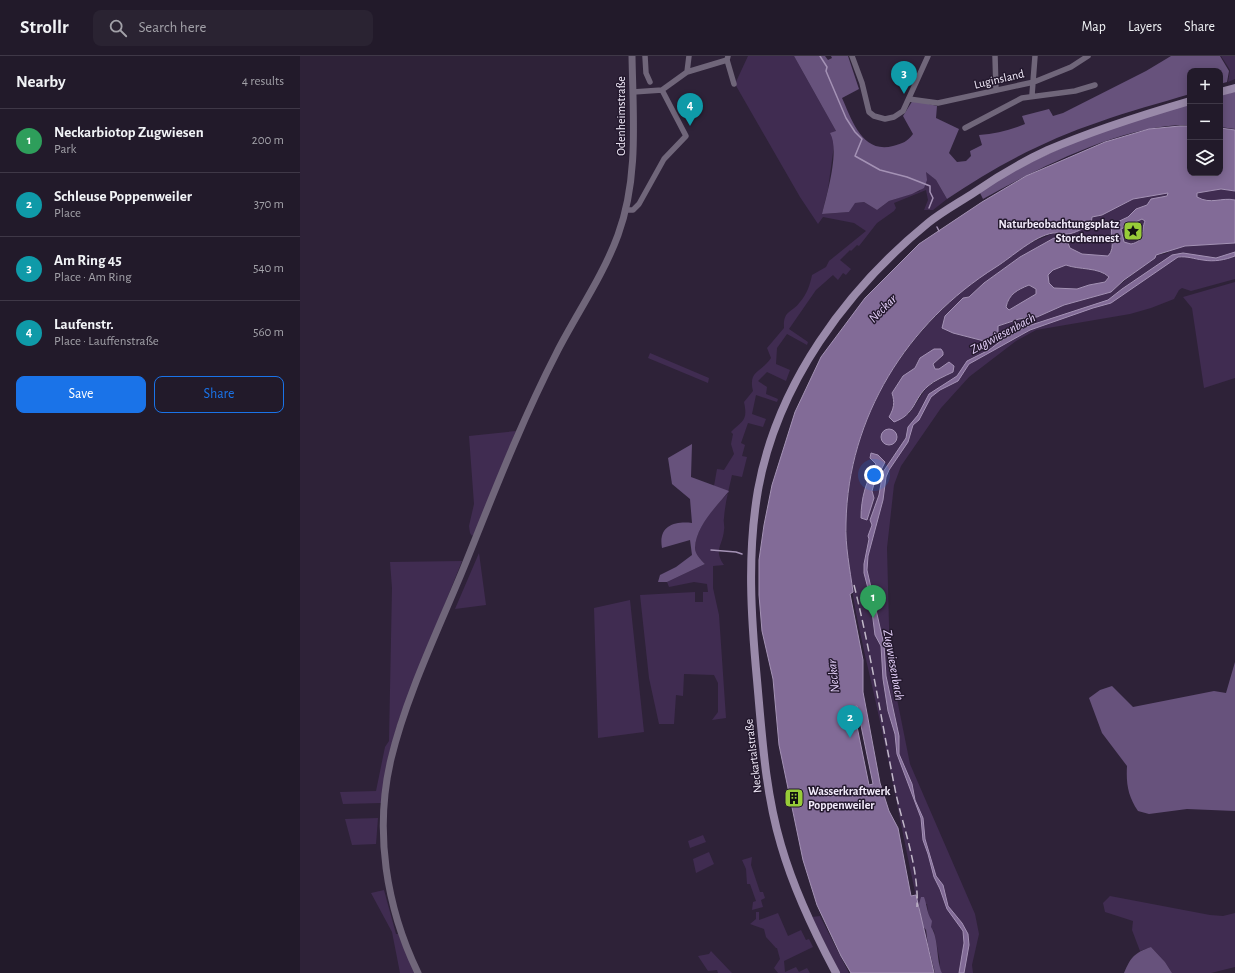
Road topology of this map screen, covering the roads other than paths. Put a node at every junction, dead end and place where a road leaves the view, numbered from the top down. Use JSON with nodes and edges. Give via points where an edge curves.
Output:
{"nodes":[{"id":1,"x":632,"y":56,"type":"edge"},
{"id":2,"x":645,"y":56,"type":"edge"},
{"id":3,"x":689,"y":56,"type":"edge"},
{"id":4,"x":852,"y":56,"type":"edge"},
{"id":5,"x":928,"y":56,"type":"edge"},
{"id":6,"x":995,"y":56,"type":"edge"},
{"id":7,"x":1035,"y":56,"type":"edge"},
{"id":8,"x":1088,"y":56,"type":"edge"},
{"id":9,"x":728,"y":58,"type":"edge"},
{"id":10,"x":687,"y":72,"type":"junction"},
{"id":11,"x":650,"y":82,"type":"dead end"},
{"id":12,"x":1034,"y":82,"type":"junction"},
{"id":13,"x":734,"y":84,"type":"dead end"},
{"id":14,"x":1095,"y":84,"type":"dead end"},
{"id":15,"x":1235,"y":88,"type":"edge"},
{"id":16,"x":662,"y":90,"type":"junction"},
{"id":17,"x":996,"y":90,"type":"junction"},
{"id":18,"x":1223,"y":91,"type":"edge"},
{"id":19,"x":633,"y":92,"type":"junction"},
{"id":20,"x":1032,"y":95,"type":"junction"},
{"id":21,"x":909,"y":99,"type":"junction"},
{"id":22,"x":1187,"y":102,"type":"edge"},
{"id":23,"x":965,"y":128,"type":"dead end"},
{"id":24,"x":625,"y":210,"type":"junction"},
{"id":25,"x":418,"y":973,"type":"edge"},
{"id":26,"x":836,"y":973,"type":"edge"}],
"edges":[{"from":1,"to":19,"type":"street","name":"Odenheimstraße"},
{"from":2,"to":11,"type":"street","name":"Odenheimstraße","via":[[646,73]]},
{"from":3,"to":10,"type":"street"},
{"from":4,"to":21,"type":"street","via":[[869,112],[880,118],[894,117],[903,111]]},
{"from":5,"to":21,"type":"street"},
{"from":6,"to":17,"type":"street"},
{"from":7,"to":12,"type":"street"},
{"from":8,"to":12,"type":"street","name":"Luginsland","via":[[1071,67]]},
{"from":9,"to":10,"type":"street"},
{"from":9,"to":13,"type":"street"},
{"from":10,"to":16,"type":"street"},
{"from":12,"to":17,"type":"street","name":"Luginsland"},
{"from":12,"to":20,"type":"street"},
{"from":14,"to":20,"type":"street","via":[[1075,91]]},
{"from":15,"to":18,"type":"main road"},
{"from":16,"to":19,"type":"street"},
{"from":16,"to":24,"type":"street","via":[[686,136],[664,159],[639,204],[633,210]]},
{"from":17,"to":21,"type":"street","name":"Luginsland","via":[[938,103]]},
{"from":19,"to":24,"type":"street","name":"Odenheimstraße","via":[[632,175]]},
{"from":20,"to":23,"type":"street"},
{"from":22,"to":26,"type":"main road","name":"Neckartalstraße","via":[[1104,127],[1046,151],[1003,173],[928,223],[897,251],[837,316],[798,378],[782,413],[763,469],[753,523],[750,580],[763,746],[770,799],[781,845],[796,890]]},
{"from":24,"to":25,"type":"street","name":"Odenheimstraße","via":[[606,263],[527,413],[415,686],[392,753],[384,814],[385,862],[388,886],[399,928]]}]}
